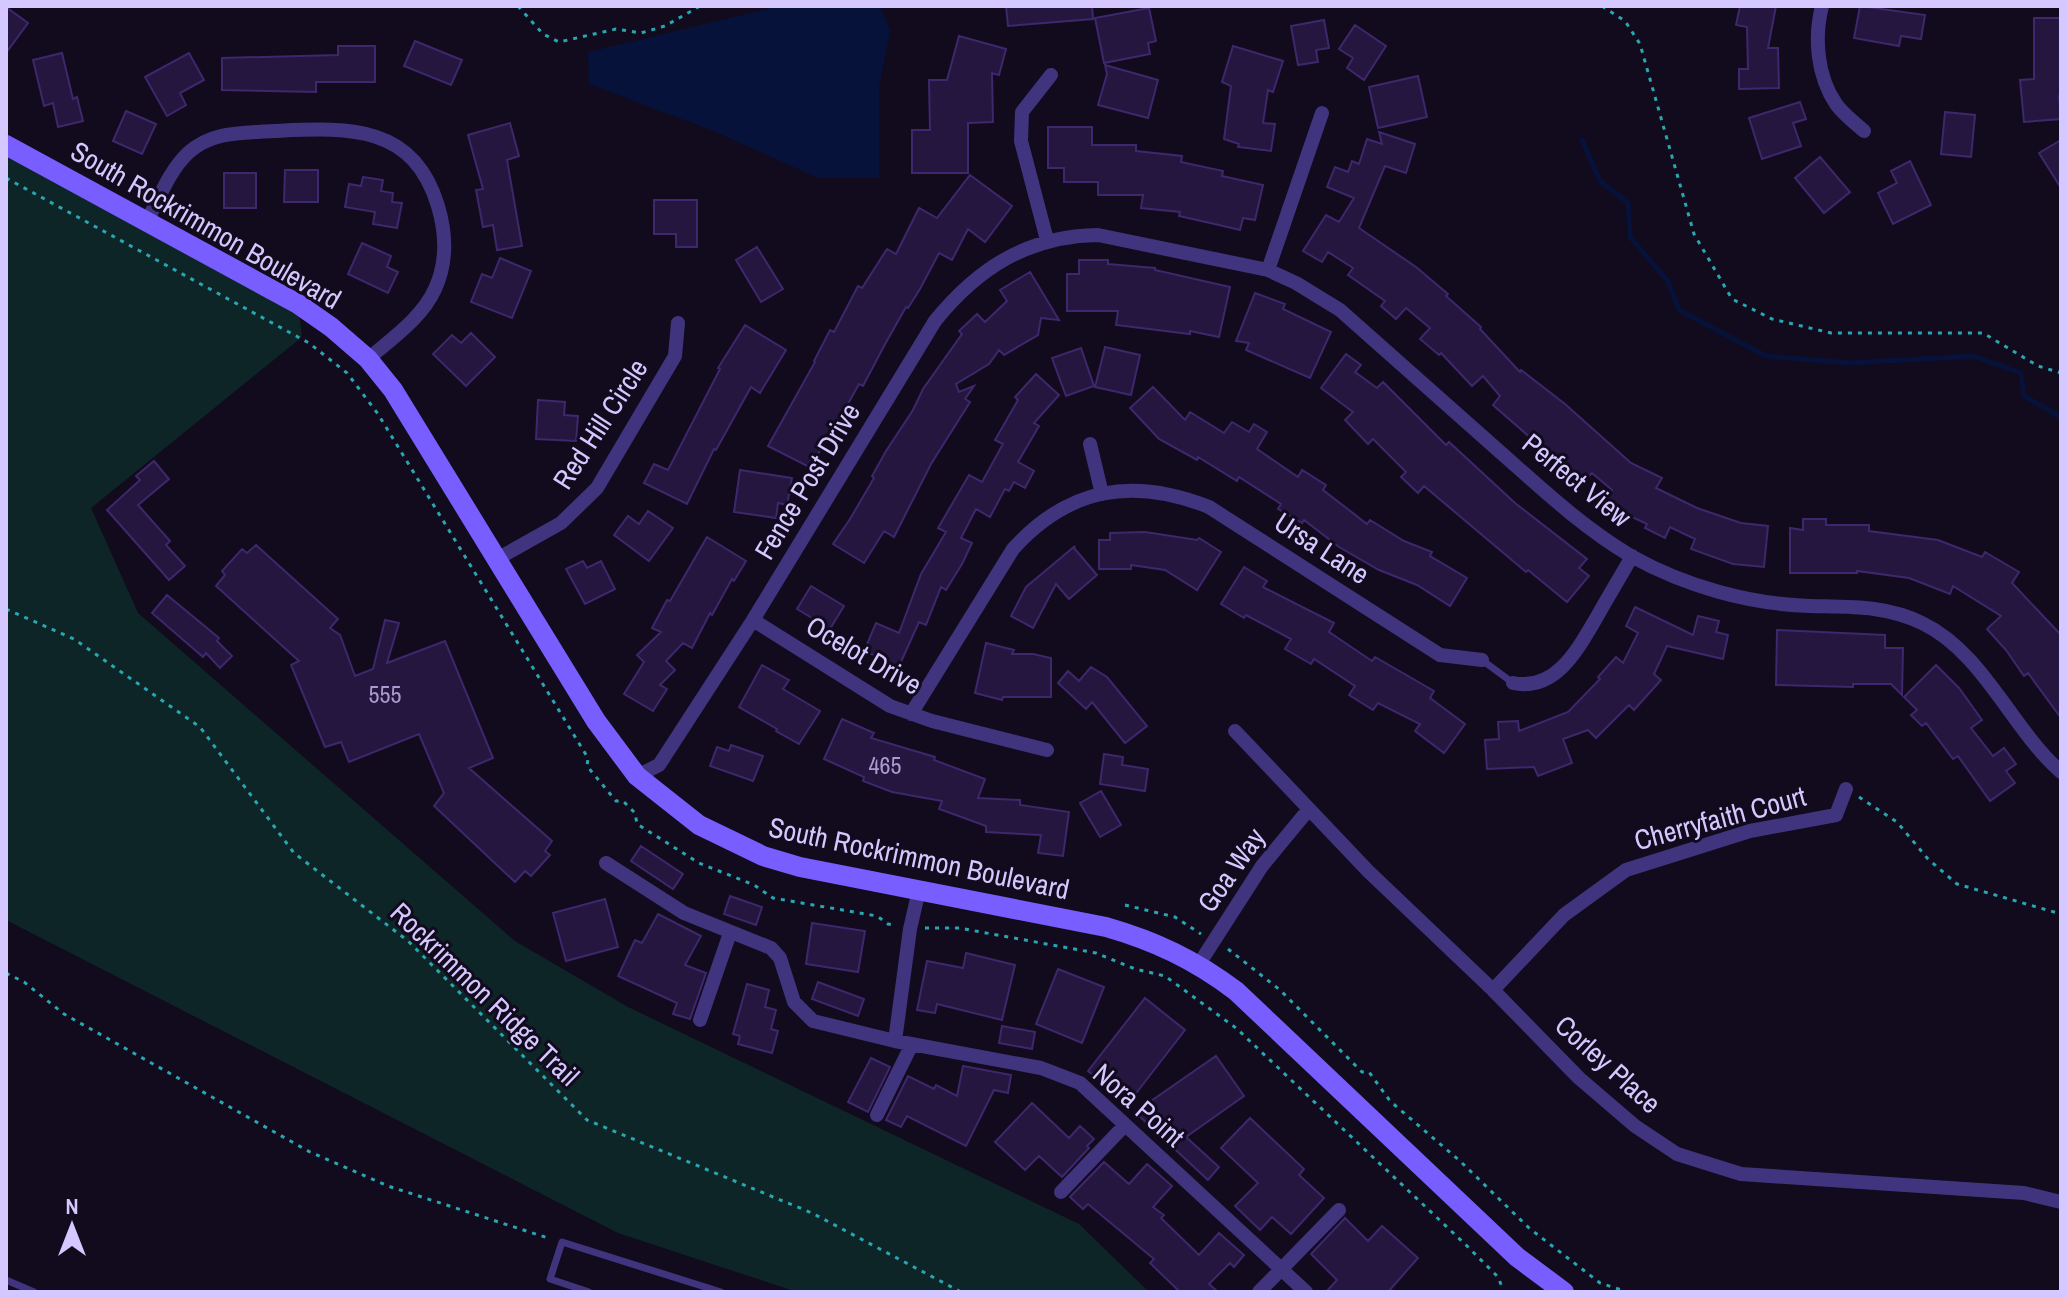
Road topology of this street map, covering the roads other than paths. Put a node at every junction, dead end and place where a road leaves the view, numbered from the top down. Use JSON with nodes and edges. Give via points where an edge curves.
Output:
{"nodes":[{"id":1,"x":1822,"y":6,"type":"edge"},
{"id":2,"x":1051,"y":75,"type":"dead end"},
{"id":3,"x":1322,"y":113,"type":"dead end"},
{"id":4,"x":1864,"y":131,"type":"dead end"},
{"id":5,"x":413,"y":137,"type":"dead end"},
{"id":6,"x":6,"y":145,"type":"edge"},
{"id":7,"x":403,"y":150,"type":"junction"},
{"id":8,"x":147,"y":221,"type":"junction"},
{"id":9,"x":1047,"y":240,"type":"junction"},
{"id":10,"x":1268,"y":270,"type":"junction"},
{"id":11,"x":678,"y":323,"type":"dead end"},
{"id":12,"x":368,"y":359,"type":"junction"},
{"id":13,"x":1090,"y":444,"type":"dead end"},
{"id":14,"x":1102,"y":494,"type":"junction"},
{"id":15,"x":1632,"y":556,"type":"junction"},
{"id":16,"x":497,"y":559,"type":"junction"},
{"id":17,"x":753,"y":620,"type":"junction"},
{"id":18,"x":1482,"y":660,"type":"joint"},
{"id":19,"x":1508,"y":680,"type":"joint"},
{"id":20,"x":911,"y":714,"type":"junction"},
{"id":21,"x":1235,"y":731,"type":"dead end"},
{"id":22,"x":1047,"y":750,"type":"dead end"},
{"id":23,"x":2061,"y":772,"type":"edge"},
{"id":24,"x":637,"y":776,"type":"junction"},
{"id":25,"x":1846,"y":789,"type":"road end"},
{"id":26,"x":1309,"y":809,"type":"junction"},
{"id":27,"x":606,"y":863,"type":"dead end"},
{"id":28,"x":919,"y":890,"type":"junction"},
{"id":29,"x":730,"y":933,"type":"junction"},
{"id":30,"x":1199,"y":964,"type":"junction"},
{"id":31,"x":1493,"y":990,"type":"junction"},
{"id":32,"x":700,"y":1020,"type":"dead end"},
{"id":33,"x":895,"y":1041,"type":"junction"},
{"id":34,"x":912,"y":1044,"type":"junction"},
{"id":35,"x":877,"y":1115,"type":"dead end"},
{"id":36,"x":1125,"y":1125,"type":"junction"},
{"id":37,"x":1061,"y":1192,"type":"dead end"},
{"id":38,"x":2061,"y":1202,"type":"edge"},
{"id":39,"x":1339,"y":1210,"type":"dead end"},
{"id":40,"x":1281,"y":1269,"type":"junction"},
{"id":41,"x":6,"y":1280,"type":"edge"},
{"id":42,"x":34,"y":1292,"type":"edge"},
{"id":43,"x":589,"y":1292,"type":"edge"},
{"id":44,"x":721,"y":1292,"type":"edge"},
{"id":45,"x":1259,"y":1292,"type":"edge"},
{"id":46,"x":1306,"y":1292,"type":"edge"},
{"id":47,"x":1564,"y":1292,"type":"edge"}],
"edges":[{"from":1,"to":4,"type":"street","via":[[1817,41],[1825,81],[1837,106]]},
{"from":2,"to":9,"type":"street","via":[[1022,112],[1021,141]]},
{"from":3,"to":10,"type":"street"},
{"from":5,"to":7,"type":"street"},
{"from":6,"to":8,"type":"main road","name":"South Rockrimmon Boulevard"},
{"from":7,"to":8,"type":"street","via":[[383,139],[337,128],[225,134],[188,154]]},
{"from":7,"to":12,"type":"street","via":[[434,194],[442,220],[442,267],[435,290],[420,311]]},
{"from":8,"to":12,"type":"main road","name":"South Rockrimmon Boulevard","via":[[298,304]]},
{"from":9,"to":10,"type":"street","name":"Perfect View","via":[[1118,237]]},
{"from":9,"to":17,"type":"street","name":"Fence Post Drive","via":[[979,275],[935,321]]},
{"from":10,"to":15,"type":"street","name":"Perfect View","via":[[1340,310],[1578,521]]},
{"from":11,"to":16,"type":"street","name":"Red Hill Circle","via":[[675,356],[597,488],[561,523]]},
{"from":12,"to":16,"type":"main road","name":"South Rockrimmon Boulevard","via":[[415,422]]},
{"from":13,"to":14,"type":"street"},
{"from":14,"to":18,"type":"street","name":"Ursa Lane","via":[[1154,490],[1209,507],[1440,655]]},
{"from":14,"to":20,"type":"street","name":"Ursa Lane","via":[[1075,501],[1030,529]]},
{"from":15,"to":19,"type":"street","via":[[1574,656],[1539,682],[1521,685]]},
{"from":15,"to":23,"type":"street","name":"Perfect View","via":[[1672,576],[1741,597],[1874,607],[1924,624],[1971,662]]},
{"from":16,"to":24,"type":"main road","name":"South Rockrimmon Boulevard","via":[[596,721]]},
{"from":17,"to":20,"type":"street","name":"Ocelot Drive"},
{"from":17,"to":24,"type":"street","name":"Fence Post Drive","via":[[659,765]]},
{"from":18,"to":19,"type":"lane","name":"Ursa Lane"},
{"from":20,"to":22,"type":"street","name":"Ocelot Drive"},
{"from":21,"to":26,"type":"street","name":"Corley Place"},
{"from":24,"to":28,"type":"main road","name":"South Rockrimmon Boulevard","via":[[699,825],[763,856]]},
{"from":25,"to":31,"type":"street","name":"Cherryfaith Court","via":[[1836,815],[1750,831],[1626,870],[1564,915]]},
{"from":26,"to":30,"type":"street","name":"Goa Way","via":[[1262,866]]},
{"from":26,"to":31,"type":"street","name":"Corley Place"},
{"from":27,"to":29,"type":"street","name":"Nora Point","via":[[684,913]]},
{"from":28,"to":30,"type":"main road","name":"South Rockrimmon Boulevard","via":[[1106,927]]},
{"from":28,"to":33,"type":"street"},
{"from":29,"to":32,"type":"street"},
{"from":29,"to":33,"type":"street","name":"Nora Point","via":[[771,948],[780,958],[794,1002],[813,1021]]},
{"from":30,"to":47,"type":"main road","name":"South Rockrimmon Boulevard","via":[[1236,991],[1517,1257]]},
{"from":31,"to":38,"type":"street","name":"Corley Place","via":[[1579,1078],[1677,1154],[1741,1174],[2024,1193]]},
{"from":33,"to":34,"type":"street","name":"Nora Point"},
{"from":34,"to":35,"type":"street"},
{"from":34,"to":36,"type":"street","name":"Nora Point","via":[[1059,1074],[1080,1083]]},
{"from":36,"to":37,"type":"street"},
{"from":36,"to":40,"type":"street","name":"Nora Point"},
{"from":39,"to":40,"type":"street"},
{"from":40,"to":45,"type":"street"},
{"from":40,"to":46,"type":"street","name":"Nora Point"},
{"from":41,"to":42,"type":"lane"},
{"from":43,"to":44,"type":"lane","via":[[550,1279],[562,1242]]}]}
